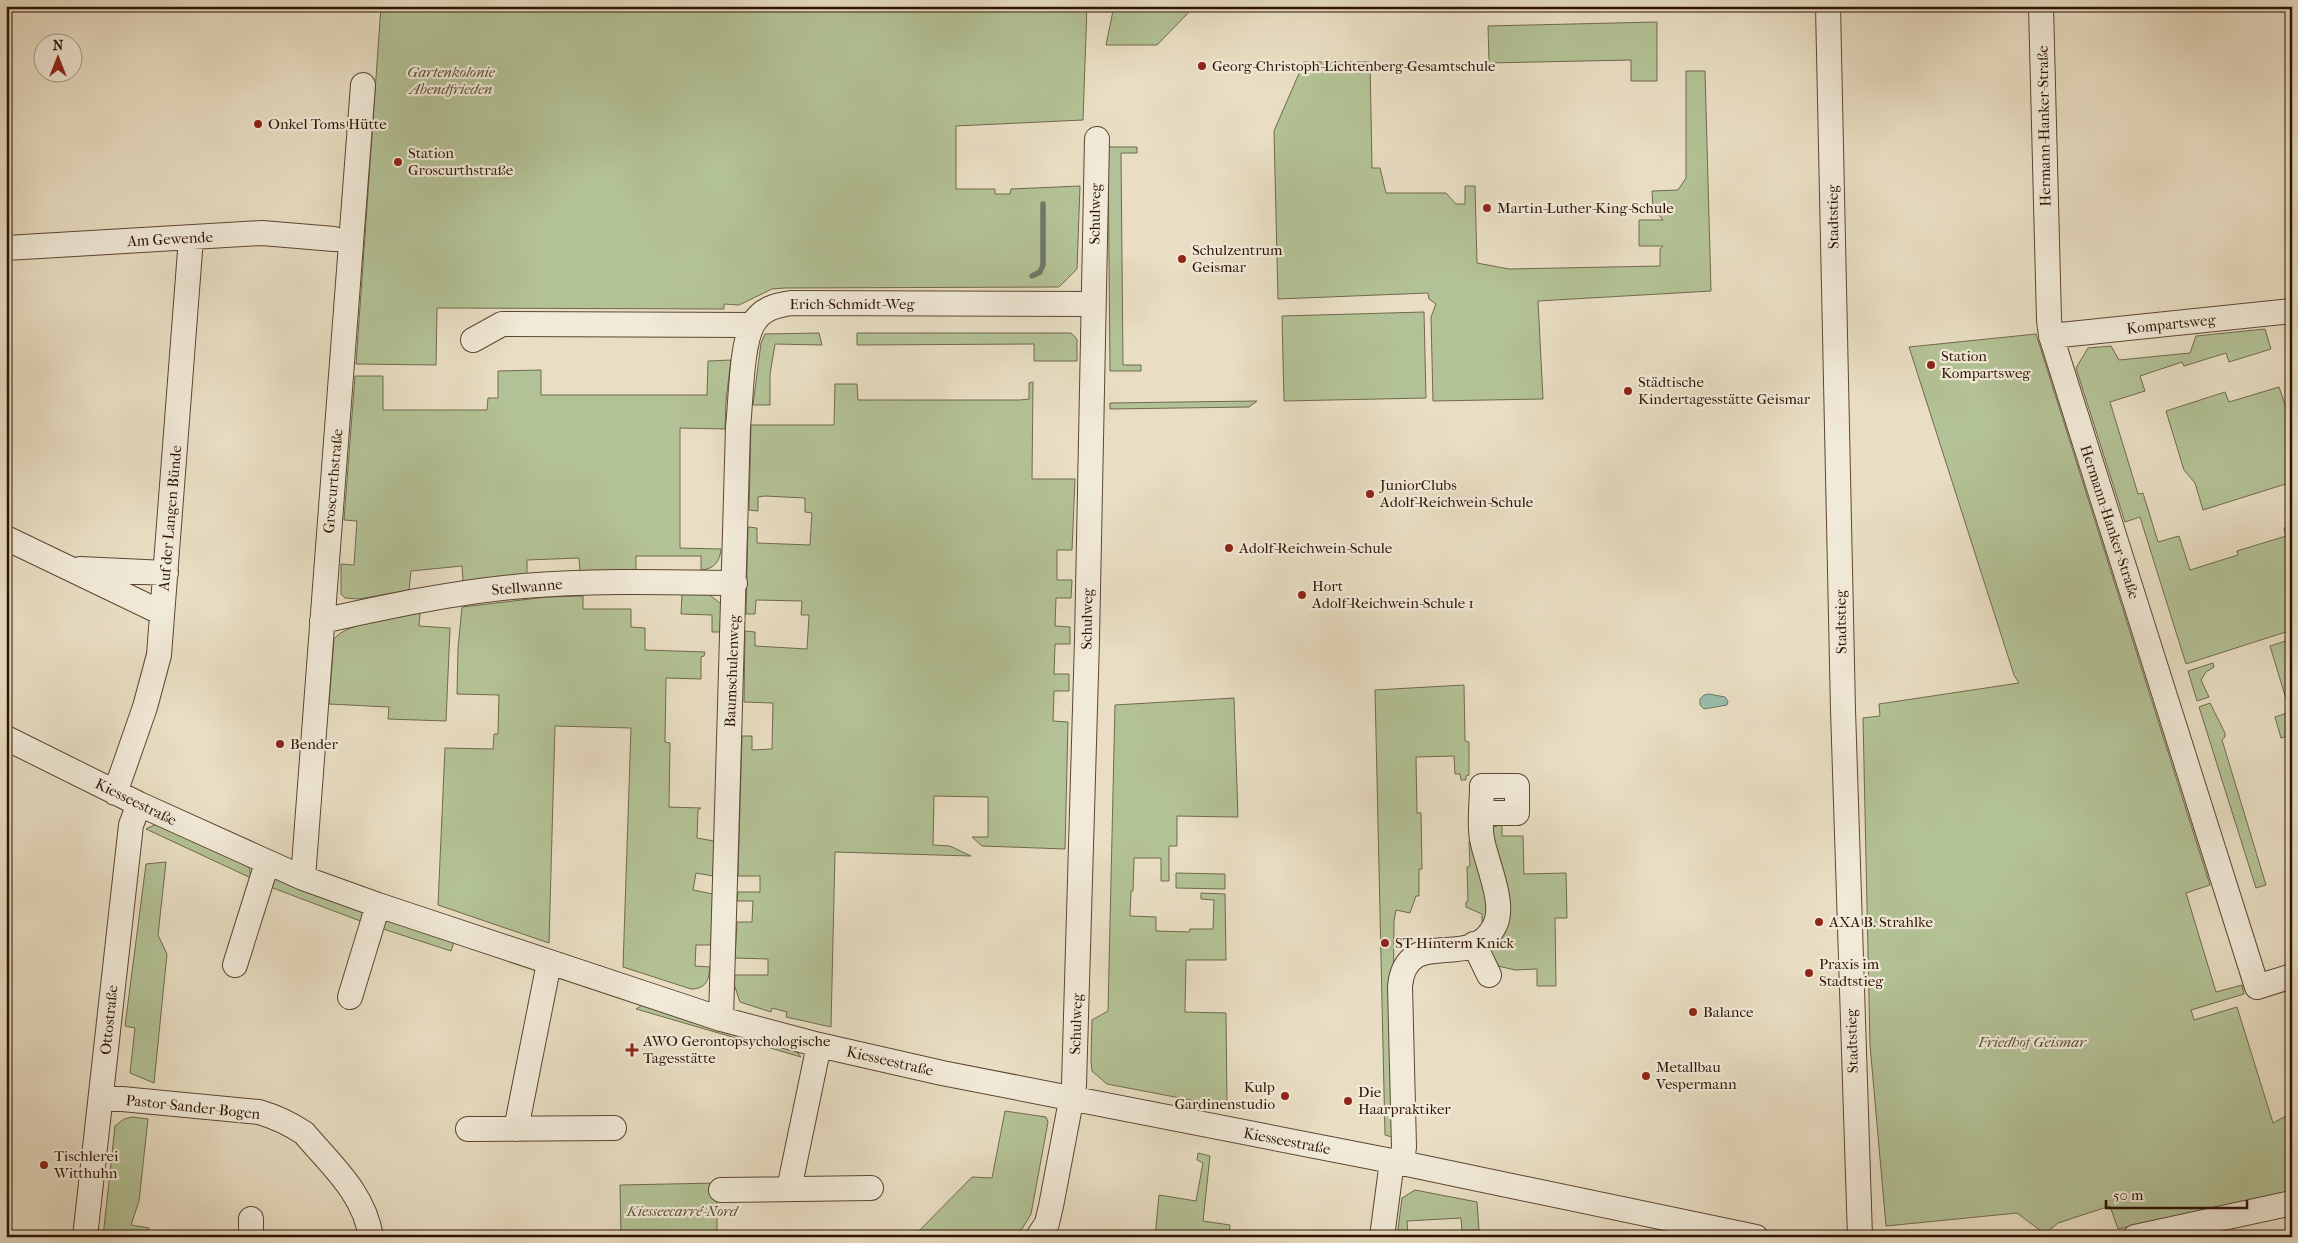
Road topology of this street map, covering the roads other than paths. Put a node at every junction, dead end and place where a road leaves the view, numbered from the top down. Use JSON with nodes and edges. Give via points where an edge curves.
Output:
{"nodes":[{"id":1,"x":1828,"y":6,"type":"edge"},
{"id":2,"x":2041,"y":6,"type":"edge"},
{"id":3,"x":363,"y":85,"type":"dead end"},
{"id":4,"x":1097,"y":139,"type":"dead end"},
{"id":5,"x":191,"y":238,"type":"junction"},
{"id":6,"x":334,"y":239,"type":"dead end"},
{"id":7,"x":6,"y":248,"type":"edge"},
{"id":8,"x":1093,"y":304,"type":"junction"},
{"id":9,"x":2292,"y":311,"type":"edge"},
{"id":10,"x":752,"y":325,"type":"junction"},
{"id":11,"x":2051,"y":336,"type":"junction"},
{"id":12,"x":473,"y":340,"type":"dead end"},
{"id":13,"x":6,"y":538,"type":"edge"},
{"id":14,"x":71,"y":569,"type":"junction"},
{"id":15,"x":166,"y":572,"type":"junction"},
{"id":16,"x":735,"y":584,"type":"junction"},
{"id":17,"x":162,"y":613,"type":"junction"},
{"id":18,"x":322,"y":621,"type":"junction"},
{"id":19,"x":6,"y":738,"type":"edge"},
{"id":20,"x":115,"y":793,"type":"junction"},
{"id":21,"x":139,"y":804,"type":"junction"},
{"id":22,"x":1482,"y":813,"type":"dead end"},
{"id":23,"x":267,"y":863,"type":"junction"},
{"id":24,"x":303,"y":878,"type":"junction"},
{"id":25,"x":378,"y":905,"type":"junction"},
{"id":26,"x":1474,"y":944,"type":"junction"},
{"id":27,"x":549,"y":963,"type":"junction"},
{"id":28,"x":235,"y":965,"type":"dead end"},
{"id":29,"x":1489,"y":975,"type":"dead end"},
{"id":30,"x":2292,"y":976,"type":"edge"},
{"id":31,"x":350,"y":997,"type":"dead end"},
{"id":32,"x":721,"y":1018,"type":"junction"},
{"id":33,"x":819,"y":1045,"type":"junction"},
{"id":34,"x":101,"y":1097,"type":"junction"},
{"id":35,"x":1071,"y":1100,"type":"junction"},
{"id":36,"x":614,"y":1128,"type":"dead end"},
{"id":37,"x":468,"y":1129,"type":"dead end"},
{"id":38,"x":516,"y":1129,"type":"junction"},
{"id":39,"x":1397,"y":1162,"type":"junction"},
{"id":40,"x":871,"y":1188,"type":"dead end"},
{"id":41,"x":789,"y":1189,"type":"junction"},
{"id":42,"x":721,"y":1190,"type":"dead end"},
{"id":43,"x":2292,"y":1203,"type":"edge"},
{"id":44,"x":86,"y":1237,"type":"edge"},
{"id":45,"x":371,"y":1237,"type":"edge"},
{"id":46,"x":1038,"y":1237,"type":"edge"},
{"id":47,"x":1382,"y":1237,"type":"edge"},
{"id":48,"x":1756,"y":1237,"type":"edge"},
{"id":49,"x":1860,"y":1237,"type":"edge"},
{"id":50,"x":2135,"y":1237,"type":"edge"}],
"edges":[{"from":1,"to":49,"type":"street","name":"Stadtstieg","via":[[1843,710]]},
{"from":2,"to":11,"type":"street","name":"Hermann-Hanker-Straße"},
{"from":3,"to":18,"type":"street","name":"Groscurthstraße"},
{"from":4,"to":8,"type":"street","name":"Schulweg"},
{"from":5,"to":6,"type":"street","name":"Am Gewende","via":[[262,233]]},
{"from":5,"to":7,"type":"street","name":"Am Gewende"},
{"from":5,"to":15,"type":"street","name":"Auf der Langen Bünde"},
{"from":8,"to":10,"type":"street","name":"Erich-Schmidt-Weg","via":[[792,303],[767,309]]},
{"from":8,"to":35,"type":"street","name":"Schulweg","via":[[1084,760]]},
{"from":9,"to":11,"type":"street","name":"Kompartsweg"},
{"from":10,"to":12,"type":"street","via":[[502,324]]},
{"from":10,"to":16,"type":"street","name":"Baumschulenweg","via":[[738,427]]},
{"from":11,"to":30,"type":"street","name":"Hermann-Hanker-Straße","via":[[2257,987]]},
{"from":13,"to":14,"type":"street"},
{"from":14,"to":15,"type":"street"},
{"from":14,"to":17,"type":"street"},
{"from":15,"to":17,"type":"street","name":"Auf der Langen Bünde"},
{"from":16,"to":18,"type":"street","name":"Stellwanne","via":[[620,582],[524,586],[440,597]]},
{"from":16,"to":32,"type":"street","name":"Baumschulenweg"},
{"from":17,"to":20,"type":"street","name":"Auf der Langen Bünde","via":[[159,655]]},
{"from":18,"to":24,"type":"street","name":"Groscurthstraße"},
{"from":19,"to":20,"type":"street","name":"Kiesseestraße"},
{"from":20,"to":21,"type":"street","name":"Kiesseestraße"},
{"from":21,"to":23,"type":"street","name":"Kiesseestraße"},
{"from":21,"to":34,"type":"street","name":"Ottostraße","via":[[131,825]]},
{"from":22,"to":26,"type":"street","via":[[1482,837],[1498,912],[1496,924],[1488,935]]},
{"from":23,"to":24,"type":"street","name":"Kiesseestraße"},
{"from":23,"to":28,"type":"street"},
{"from":24,"to":25,"type":"street","name":"Kiesseestraße"},
{"from":25,"to":27,"type":"street","name":"Kiesseestraße"},
{"from":25,"to":31,"type":"street"},
{"from":26,"to":29,"type":"street"},
{"from":26,"to":39,"type":"street","via":[[1464,949],[1417,954],[1403,969],[1400,986],[1404,1146]]},
{"from":27,"to":32,"type":"street","name":"Kiesseestraße"},
{"from":27,"to":38,"type":"street"},
{"from":32,"to":33,"type":"street","name":"Kiesseestraße"},
{"from":33,"to":35,"type":"street","name":"Kiesseestraße"},
{"from":33,"to":41,"type":"street"},
{"from":34,"to":44,"type":"street","name":"Ottostraße"},
{"from":34,"to":45,"type":"street","name":"Pastor-Sander-Bogen","via":[[259,1112],[293,1125],[304,1133],[356,1194],[364,1208]]},
{"from":35,"to":39,"type":"street","name":"Kiesseestraße"},
{"from":35,"to":46,"type":"street","via":[[1047,1223]]},
{"from":36,"to":38,"type":"street"},
{"from":37,"to":38,"type":"street"},
{"from":39,"to":47,"type":"street"},
{"from":39,"to":48,"type":"street","name":"Kiesseestraße"},
{"from":40,"to":41,"type":"street"},
{"from":41,"to":42,"type":"street"},
{"from":43,"to":50,"type":"street"}]}
